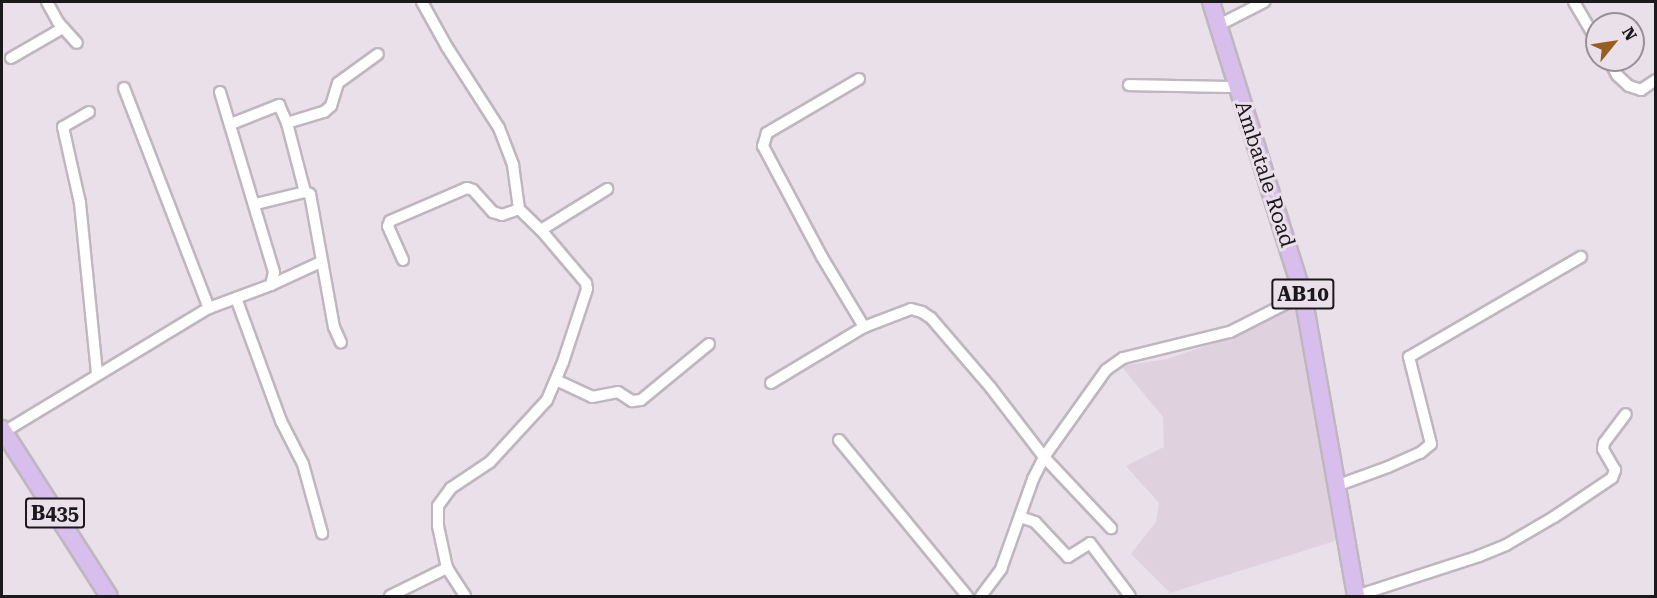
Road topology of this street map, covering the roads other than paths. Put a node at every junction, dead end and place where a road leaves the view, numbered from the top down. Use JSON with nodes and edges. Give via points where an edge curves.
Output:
{"nodes":[{"id":1,"x":47,"y":2,"type":"edge"},
{"id":2,"x":422,"y":2,"type":"edge"},
{"id":3,"x":1211,"y":2,"type":"edge"},
{"id":4,"x":1264,"y":2,"type":"edge"},
{"id":5,"x":1574,"y":2,"type":"edge"},
{"id":6,"x":1585,"y":20,"type":"edge"},
{"id":7,"x":1219,"y":26,"type":"junction"},
{"id":8,"x":63,"y":28,"type":"junction"},
{"id":9,"x":77,"y":43,"type":"dead end"},
{"id":10,"x":378,"y":54,"type":"dead end"},
{"id":11,"x":11,"y":58,"type":"dead end"},
{"id":12,"x":1615,"y":72,"type":"edge"},
{"id":13,"x":859,"y":79,"type":"dead end"},
{"id":14,"x":1656,"y":80,"type":"edge"},
{"id":15,"x":1128,"y":85,"type":"dead end"},
{"id":16,"x":1236,"y":87,"type":"junction"},
{"id":17,"x":124,"y":88,"type":"dead end"},
{"id":18,"x":220,"y":92,"type":"dead end"},
{"id":19,"x":89,"y":112,"type":"dead end"},
{"id":20,"x":287,"y":123,"type":"junction"},
{"id":21,"x":231,"y":124,"type":"junction"},
{"id":22,"x":607,"y":189,"type":"dead end"},
{"id":23,"x":305,"y":192,"type":"junction"},
{"id":24,"x":256,"y":204,"type":"junction"},
{"id":25,"x":519,"y":209,"type":"junction"},
{"id":26,"x":541,"y":230,"type":"junction"},
{"id":27,"x":1581,"y":257,"type":"dead end"},
{"id":28,"x":403,"y":260,"type":"dead end"},
{"id":29,"x":321,"y":262,"type":"junction"},
{"id":30,"x":271,"y":285,"type":"junction"},
{"id":31,"x":1304,"y":295,"type":"junction"},
{"id":32,"x":237,"y":298,"type":"junction"},
{"id":33,"x":209,"y":308,"type":"junction"},
{"id":34,"x":864,"y":327,"type":"junction"},
{"id":35,"x":341,"y":343,"type":"dead end"},
{"id":36,"x":709,"y":344,"type":"dead end"},
{"id":37,"x":97,"y":374,"type":"junction"},
{"id":38,"x":556,"y":380,"type":"junction"},
{"id":39,"x":771,"y":383,"type":"dead end"},
{"id":40,"x":1626,"y":414,"type":"dead end"},
{"id":41,"x":3,"y":430,"type":"edge"},
{"id":42,"x":839,"y":440,"type":"dead end"},
{"id":43,"x":1044,"y":457,"type":"junction"},
{"id":44,"x":1336,"y":486,"type":"junction"},
{"id":45,"x":1020,"y":517,"type":"junction"},
{"id":46,"x":1111,"y":528,"type":"dead end"},
{"id":47,"x":322,"y":533,"type":"dead end"},
{"id":48,"x":447,"y":567,"type":"junction"},
{"id":49,"x":1356,"y":596,"type":"edge"},
{"id":50,"x":109,"y":597,"type":"edge"},
{"id":51,"x":390,"y":597,"type":"edge"},
{"id":52,"x":465,"y":597,"type":"edge"},
{"id":53,"x":967,"y":597,"type":"edge"},
{"id":54,"x":981,"y":597,"type":"edge"},
{"id":55,"x":1130,"y":597,"type":"edge"}],
"edges":[{"from":1,"to":8,"type":"street"},
{"from":2,"to":25,"type":"street","via":[[499,128],[513,165]]},
{"from":3,"to":7,"type":"main road","name":"Ambatale Road","number":"AB10"},
{"from":4,"to":7,"type":"street"},
{"from":5,"to":6,"type":"street"},
{"from":7,"to":16,"type":"main road","name":"Ambatale Road","number":"AB10"},
{"from":8,"to":9,"type":"street"},
{"from":8,"to":11,"type":"street"},
{"from":10,"to":20,"type":"street","via":[[338,83],[332,106]]},
{"from":12,"to":14,"type":"street","via":[[1629,86],[1641,90]]},
{"from":13,"to":34,"type":"street","via":[[767,133],[763,146]]},
{"from":15,"to":16,"type":"street"},
{"from":16,"to":31,"type":"main road","name":"Ambatale Road","number":"AB10"},
{"from":17,"to":33,"type":"street"},
{"from":18,"to":21,"type":"street"},
{"from":19,"to":37,"type":"street","via":[[63,127],[80,203]]},
{"from":20,"to":21,"type":"street","via":[[279,105]]},
{"from":20,"to":23,"type":"street"},
{"from":21,"to":24,"type":"street"},
{"from":22,"to":26,"type":"street"},
{"from":23,"to":24,"type":"street"},
{"from":23,"to":29,"type":"street","via":[[310,194]]},
{"from":24,"to":30,"type":"street","via":[[274,272]]},
{"from":25,"to":26,"type":"street"},
{"from":25,"to":28,"type":"street","via":[[502,215],[493,212],[467,188],[390,221],[388,226]]},
{"from":26,"to":38,"type":"street","via":[[587,289]]},
{"from":27,"to":44,"type":"street","via":[[1409,357],[1431,444],[1420,453]]},
{"from":29,"to":30,"type":"street"},
{"from":29,"to":35,"type":"street"},
{"from":30,"to":32,"type":"street"},
{"from":31,"to":43,"type":"street","via":[[1230,332],[1113,362]]},
{"from":31,"to":44,"type":"main road","name":"Ambatale Road","number":"AB10"},
{"from":32,"to":33,"type":"street"},
{"from":32,"to":47,"type":"street","via":[[281,421],[303,464]]},
{"from":33,"to":37,"type":"street"},
{"from":34,"to":39,"type":"street"},
{"from":34,"to":43,"type":"street","via":[[911,309],[931,318]]},
{"from":36,"to":38,"type":"street","via":[[641,400],[632,401],[618,392],[592,397]]},
{"from":37,"to":41,"type":"street"},
{"from":38,"to":48,"type":"street","via":[[547,400],[516,436],[490,462],[451,488],[438,506]]},
{"from":40,"to":49,"type":"street","via":[[1604,443],[1603,449],[1615,470],[1612,478],[1564,511],[1479,556]]},
{"from":41,"to":50,"type":"main road","number":"B435"},
{"from":42,"to":53,"type":"street"},
{"from":43,"to":45,"type":"street"},
{"from":43,"to":46,"type":"street"},
{"from":44,"to":49,"type":"main road","name":"Ambatale Road","number":"AB10"},
{"from":45,"to":54,"type":"street","via":[[1001,569]]},
{"from":45,"to":55,"type":"street","via":[[1035,522],[1068,557],[1090,543]]},
{"from":48,"to":51,"type":"street"},
{"from":48,"to":52,"type":"street"}]}
